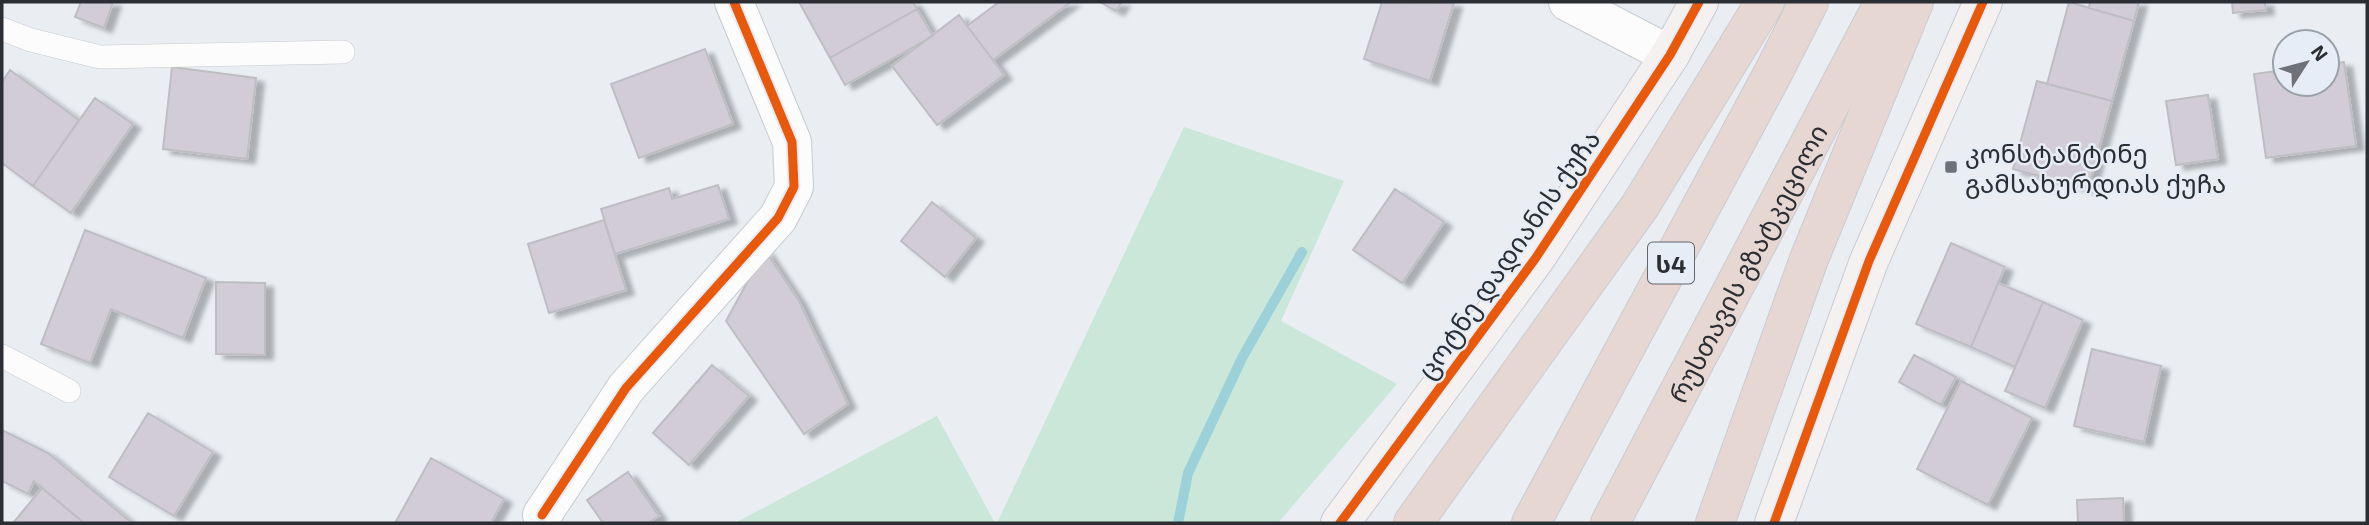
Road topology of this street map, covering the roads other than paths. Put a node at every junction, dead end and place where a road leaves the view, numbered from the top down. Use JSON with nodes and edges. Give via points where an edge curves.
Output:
{"nodes":[{"id":1,"x":734,"y":2,"type":"edge"},
{"id":2,"x":1568,"y":2,"type":"edge"},
{"id":3,"x":1699,"y":2,"type":"edge"},
{"id":4,"x":1765,"y":2,"type":"edge"},
{"id":5,"x":1809,"y":2,"type":"edge"},
{"id":6,"x":1884,"y":2,"type":"edge"},
{"id":7,"x":1914,"y":2,"type":"edge"},
{"id":8,"x":1983,"y":2,"type":"edge"},
{"id":9,"x":2,"y":29,"type":"edge"},
{"id":10,"x":343,"y":52,"type":"dead end"},
{"id":11,"x":1670,"y":55,"type":"junction"},
{"id":12,"x":2,"y":356,"type":"edge"},
{"id":13,"x":69,"y":391,"type":"dead end"},
{"id":14,"x":542,"y":515,"type":"dead end"},
{"id":15,"x":1340,"y":523,"type":"edge"},
{"id":16,"x":1413,"y":523,"type":"edge"},
{"id":17,"x":1531,"y":523,"type":"edge"},
{"id":18,"x":1610,"y":523,"type":"edge"},
{"id":19,"x":1715,"y":523,"type":"edge"},
{"id":20,"x":1774,"y":523,"type":"edge"}],
"edges":[{"from":1,"to":14,"type":"street","via":[[792,142],[794,187],[778,218],[626,388]]},
{"from":2,"to":11,"type":"street"},
{"from":3,"to":11,"type":"street","name":"ცოტნე დადიანის ქუჩა"},
{"from":4,"to":16,"type":"highway","via":[[1640,206]]},
{"from":5,"to":17,"type":"highway","number":"ს4"},
{"from":6,"to":18,"type":"highway","name":"რუსთავის გზატკეცილი","number":"ს4"},
{"from":7,"to":19,"type":"highway","via":[[1809,259]]},
{"from":8,"to":20,"type":"street","via":[[1869,261]]},
{"from":9,"to":10,"type":"lane","via":[[100,57]]},
{"from":11,"to":15,"type":"street","name":"ცოტნე დადიანის ქუჩა","via":[[1535,259]]},
{"from":12,"to":13,"type":"lane"}]}
